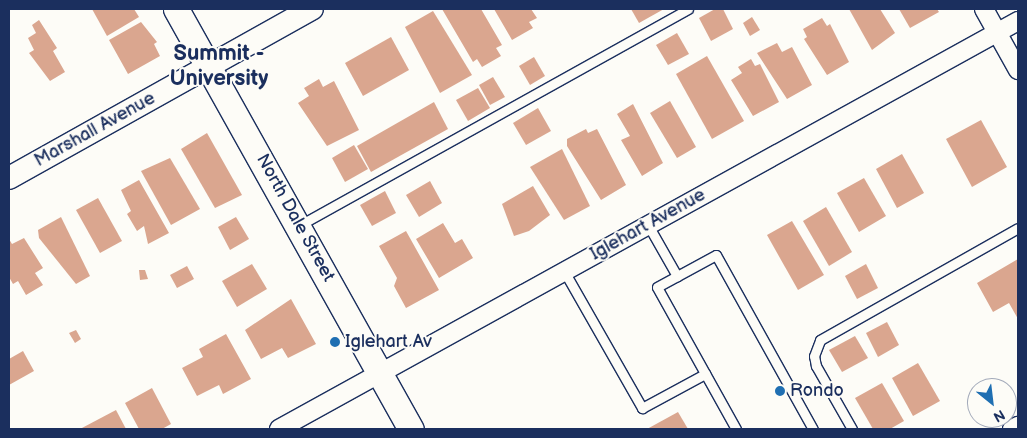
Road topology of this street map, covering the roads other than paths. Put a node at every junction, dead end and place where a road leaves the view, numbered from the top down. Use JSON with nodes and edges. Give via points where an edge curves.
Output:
{"nodes":[{"id":1,"x":176,"y":9,"type":"edge"},
{"id":2,"x":312,"y":9,"type":"edge"},
{"id":3,"x":688,"y":9,"type":"edge"},
{"id":4,"x":984,"y":9,"type":"edge"},
{"id":5,"x":1018,"y":21,"type":"edge"},
{"id":6,"x":997,"y":32,"type":"junction"},
{"id":7,"x":209,"y":65,"type":"junction"},
{"id":8,"x":1018,"y":70,"type":"edge"},
{"id":9,"x":9,"y":178,"type":"edge"},
{"id":10,"x":299,"y":225,"type":"junction"},
{"id":11,"x":648,"y":225,"type":"junction"},
{"id":12,"x":1018,"y":228,"type":"edge"},
{"id":13,"x":564,"y":271,"type":"junction"},
{"id":14,"x":677,"y":276,"type":"junction"},
{"id":15,"x":379,"y":373,"type":"junction"},
{"id":16,"x":705,"y":374,"type":"junction"},
{"id":17,"x":1018,"y":426,"type":"edge"},
{"id":18,"x":279,"y":429,"type":"edge"},
{"id":19,"x":410,"y":429,"type":"edge"},
{"id":20,"x":736,"y":429,"type":"edge"},
{"id":21,"x":813,"y":429,"type":"edge"},
{"id":22,"x":852,"y":429,"type":"edge"},
{"id":23,"x":1012,"y":429,"type":"edge"}],
"edges":[{"from":1,"to":7,"type":"main road","name":"North Dale Street"},
{"from":2,"to":7,"type":"street","name":"Marshall Avenue"},
{"from":3,"to":10,"type":"lane"},
{"from":4,"to":6,"type":"street"},
{"from":5,"to":6,"type":"street","name":"Iglehart Avenue"},
{"from":6,"to":8,"type":"street"},
{"from":6,"to":11,"type":"street","name":"Iglehart Avenue"},
{"from":7,"to":9,"type":"street","name":"Marshall Avenue"},
{"from":7,"to":10,"type":"main road","name":"North Dale Street"},
{"from":10,"to":15,"type":"main road","name":"North Dale Street"},
{"from":11,"to":13,"type":"street","name":"Iglehart Avenue"},
{"from":11,"to":14,"type":"lane"},
{"from":12,"to":22,"type":"lane","via":[[820,340],[814,356],[816,366]]},
{"from":13,"to":15,"type":"street","name":"Iglehart Avenue"},
{"from":13,"to":16,"type":"lane","via":[[642,408]]},
{"from":14,"to":16,"type":"lane","via":[[657,287]]},
{"from":14,"to":21,"type":"lane","via":[[716,255]]},
{"from":15,"to":18,"type":"street","name":"Iglehart Avenue"},
{"from":15,"to":19,"type":"main road","name":"North Dale Street"},
{"from":16,"to":20,"type":"lane"},
{"from":17,"to":23,"type":"street"}]}
